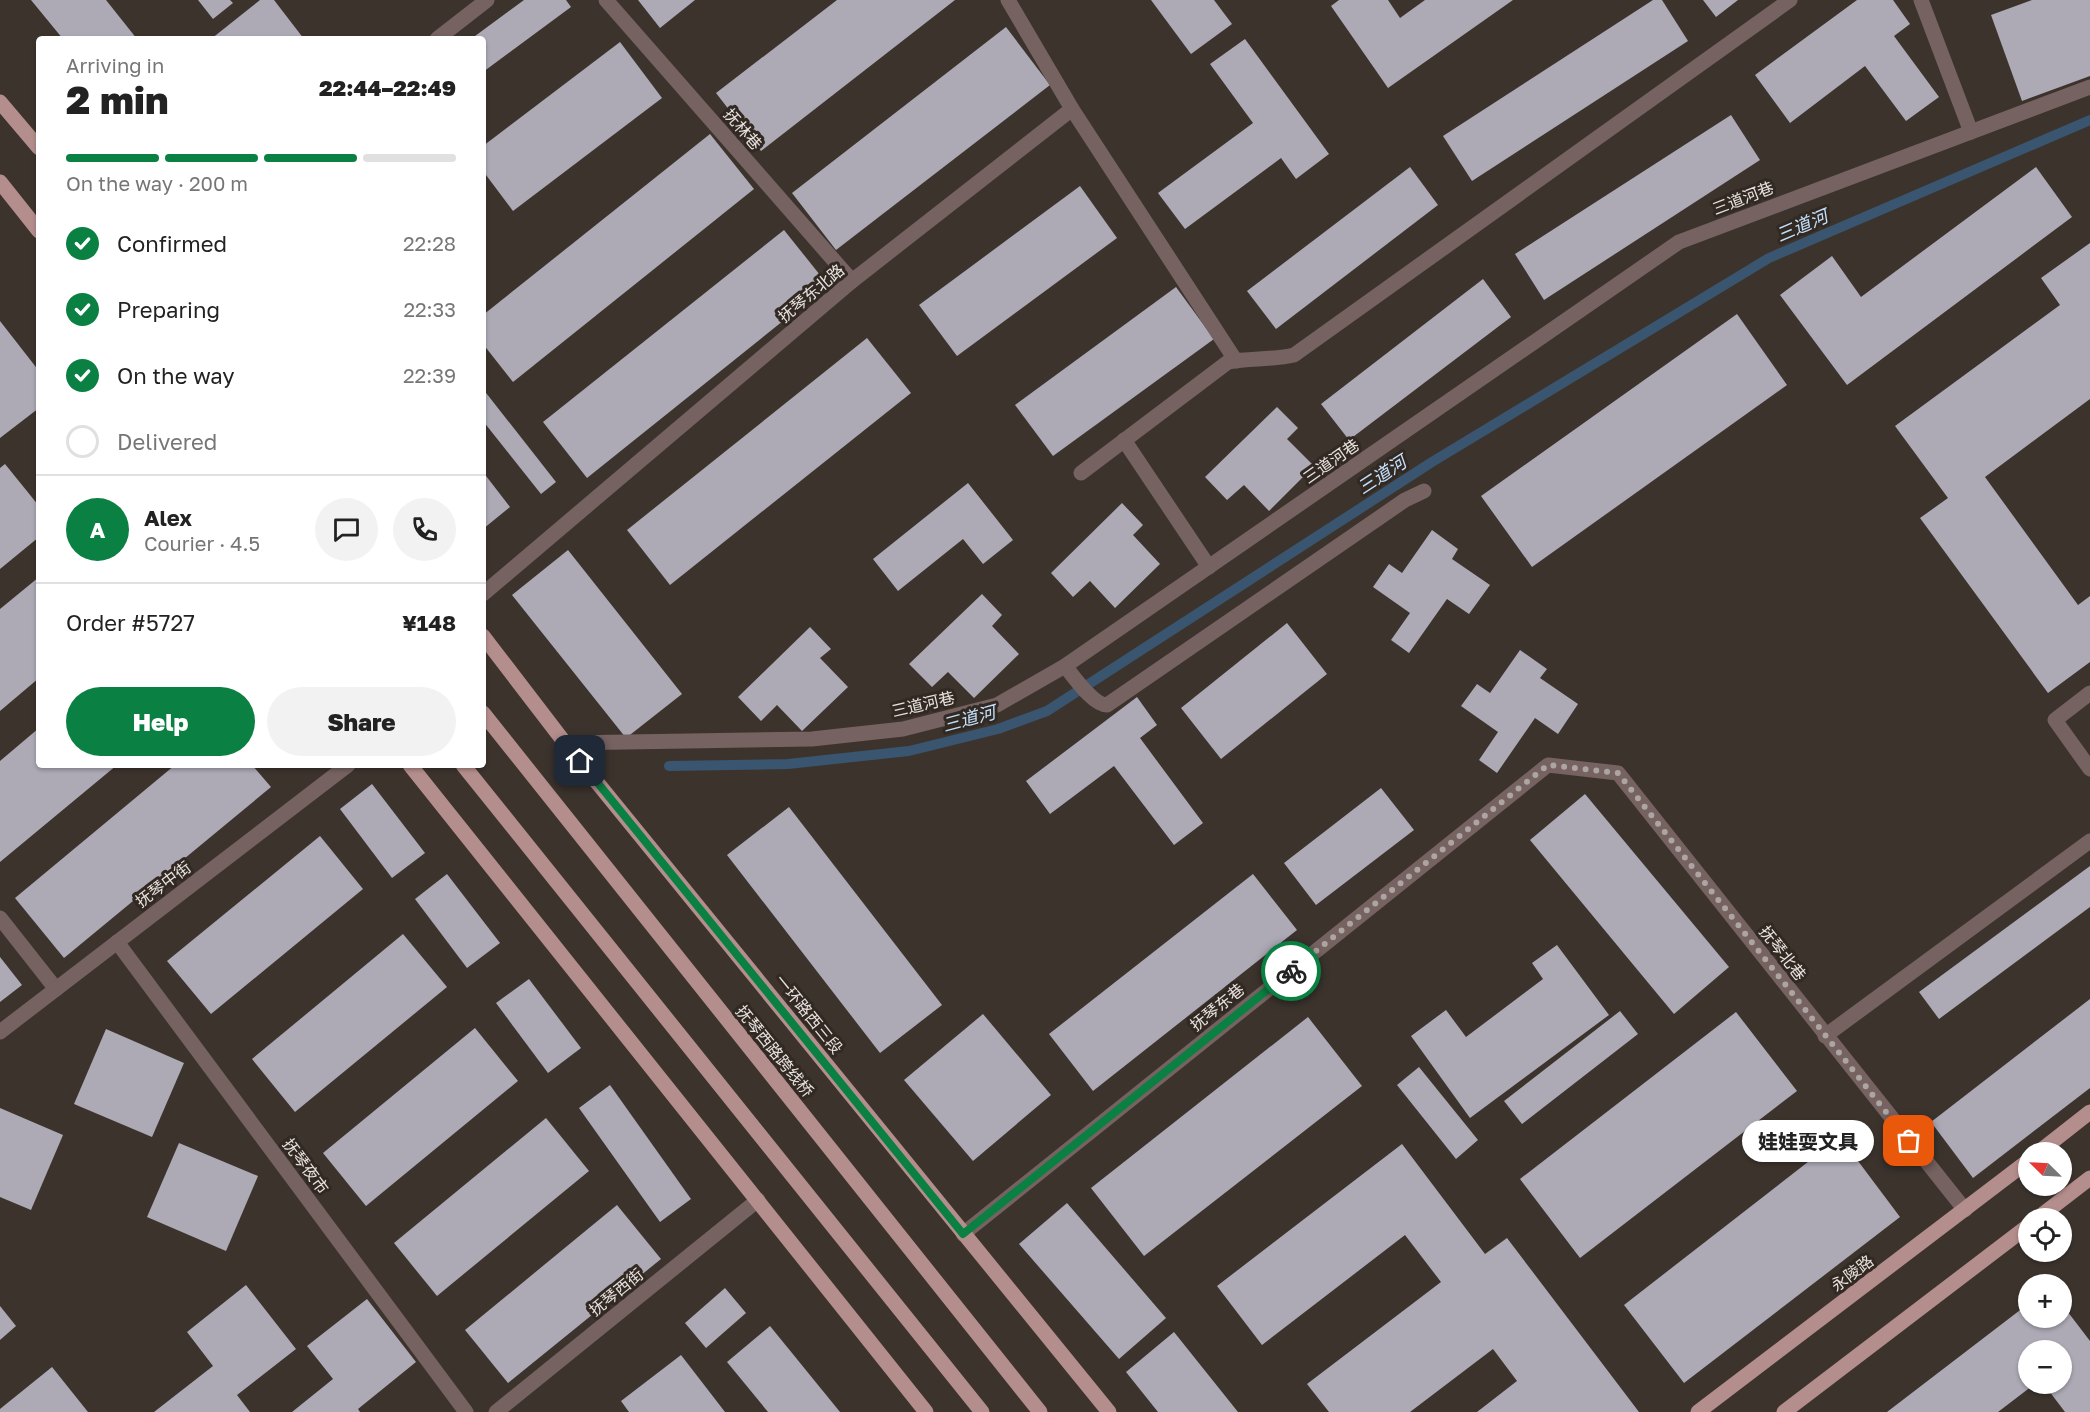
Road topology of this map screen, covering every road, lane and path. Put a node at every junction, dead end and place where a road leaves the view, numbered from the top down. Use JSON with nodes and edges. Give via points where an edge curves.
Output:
{"nodes":[{"id":1,"x":487,"y":0,"type":"edge"},
{"id":2,"x":606,"y":0,"type":"edge"},
{"id":3,"x":1008,"y":0,"type":"edge"},
{"id":4,"x":1790,"y":0,"type":"edge"},
{"id":5,"x":1921,"y":0,"type":"edge"},
{"id":6,"x":441,"y":36,"type":"edge"},
{"id":7,"x":2090,"y":87,"type":"edge"},
{"id":8,"x":0,"y":102,"type":"edge"},
{"id":9,"x":1072,"y":109,"type":"junction"},
{"id":10,"x":1971,"y":132,"type":"junction"},
{"id":11,"x":36,"y":144,"type":"edge"},
{"id":12,"x":0,"y":182,"type":"edge"},
{"id":13,"x":36,"y":227,"type":"edge"},
{"id":14,"x":852,"y":281,"type":"junction"},
{"id":15,"x":1236,"y":361,"type":"junction"},
{"id":16,"x":1124,"y":440,"type":"junction"},
{"id":17,"x":1081,"y":473,"type":"dead end"},
{"id":18,"x":1424,"y":491,"type":"dead end"},
{"id":19,"x":1209,"y":567,"type":"junction"},
{"id":20,"x":486,"y":591,"type":"edge"},
{"id":21,"x":486,"y":640,"type":"edge"},
{"id":22,"x":1069,"y":670,"type":"junction"},
{"id":23,"x":2090,"y":693,"type":"edge"},
{"id":24,"x":486,"y":717,"type":"edge"},
{"id":25,"x":566,"y":743,"type":"junction"},
{"id":26,"x":1548,"y":765,"type":"joint"},
{"id":27,"x":344,"y":768,"type":"edge"},
{"id":28,"x":412,"y":768,"type":"edge"},
{"id":29,"x":465,"y":768,"type":"edge"},
{"id":30,"x":2090,"y":770,"type":"edge"},
{"id":31,"x":2090,"y":841,"type":"edge"},
{"id":32,"x":0,"y":918,"type":"edge"},
{"id":33,"x":117,"y":942,"type":"junction"},
{"id":34,"x":56,"y":989,"type":"junction"},
{"id":35,"x":0,"y":1032,"type":"edge"},
{"id":36,"x":1826,"y":1036,"type":"junction"},
{"id":37,"x":2090,"y":1112,"type":"edge"},
{"id":38,"x":2052,"y":1142,"type":"edge"},
{"id":39,"x":2018,"y":1169,"type":"edge"},
{"id":40,"x":2090,"y":1179,"type":"edge"},
{"id":41,"x":758,"y":1200,"type":"junction"},
{"id":42,"x":2051,"y":1208,"type":"edge"},
{"id":43,"x":1965,"y":1210,"type":"junction"},
{"id":44,"x":963,"y":1234,"type":"junction"},
{"id":45,"x":2018,"y":1234,"type":"edge"},
{"id":46,"x":466,"y":1412,"type":"edge"},
{"id":47,"x":496,"y":1412,"type":"edge"},
{"id":48,"x":926,"y":1412,"type":"edge"},
{"id":49,"x":982,"y":1412,"type":"edge"},
{"id":50,"x":1040,"y":1412,"type":"edge"},
{"id":51,"x":1109,"y":1412,"type":"edge"},
{"id":52,"x":1698,"y":1412,"type":"edge"},
{"id":53,"x":1784,"y":1412,"type":"edge"}],
"edges":[{"from":1,"to":6,"type":"street"},
{"from":2,"to":14,"type":"street","name":"抚林巷"},
{"from":3,"to":9,"type":"street"},
{"from":4,"to":15,"type":"street","via":[[1294,355]]},
{"from":5,"to":10,"type":"street"},
{"from":7,"to":10,"type":"street","name":"三道河巷"},
{"from":8,"to":11,"type":"main road"},
{"from":9,"to":14,"type":"street","name":"抚琴东北路"},
{"from":9,"to":15,"type":"street"},
{"from":10,"to":19,"type":"street","name":"三道河巷","via":[[1679,242]]},
{"from":12,"to":13,"type":"main road"},
{"from":14,"to":20,"type":"street","name":"抚琴东北路"},
{"from":15,"to":16,"type":"street","via":[[1228,362]]},
{"from":16,"to":17,"type":"street"},
{"from":16,"to":19,"type":"street"},
{"from":18,"to":22,"type":"street","via":[[1405,500],[1107,705],[1095,700]]},
{"from":19,"to":22,"type":"street","name":"三道河巷"},
{"from":21,"to":25,"type":"main road","name":"一环路西三段"},
{"from":22,"to":25,"type":"street","name":"三道河巷","via":[[997,705],[903,729],[812,740]]},
{"from":23,"to":30,"type":"street","via":[[2055,720]]},
{"from":24,"to":50,"type":"main road","name":"抚琴西路跨线桥"},
{"from":25,"to":44,"type":"main road","name":"一环路西三段"},
{"from":26,"to":36,"type":"street","name":"抚琴北巷","via":[[1618,773]]},
{"from":26,"to":44,"type":"street","name":"抚琴东巷"},
{"from":27,"to":33,"type":"street","name":"抚琴中街"},
{"from":28,"to":41,"type":"main road"},
{"from":29,"to":49,"type":"main road"},
{"from":31,"to":36,"type":"street"},
{"from":32,"to":34,"type":"street"},
{"from":33,"to":34,"type":"street","name":"抚琴中街"},
{"from":33,"to":46,"type":"street","name":"抚琴夜市"},
{"from":34,"to":35,"type":"street","name":"抚琴中街"},
{"from":36,"to":43,"type":"street","name":"抚琴北巷"},
{"from":37,"to":38,"type":"main road"},
{"from":39,"to":43,"type":"main road","name":"永陵路"},
{"from":40,"to":42,"type":"main road"},
{"from":41,"to":47,"type":"street","name":"抚琴西街"},
{"from":41,"to":48,"type":"main road"},
{"from":43,"to":52,"type":"main road","name":"永陵路"},
{"from":44,"to":51,"type":"main road","name":"一环路西三段"},
{"from":45,"to":53,"type":"main road"}]}
